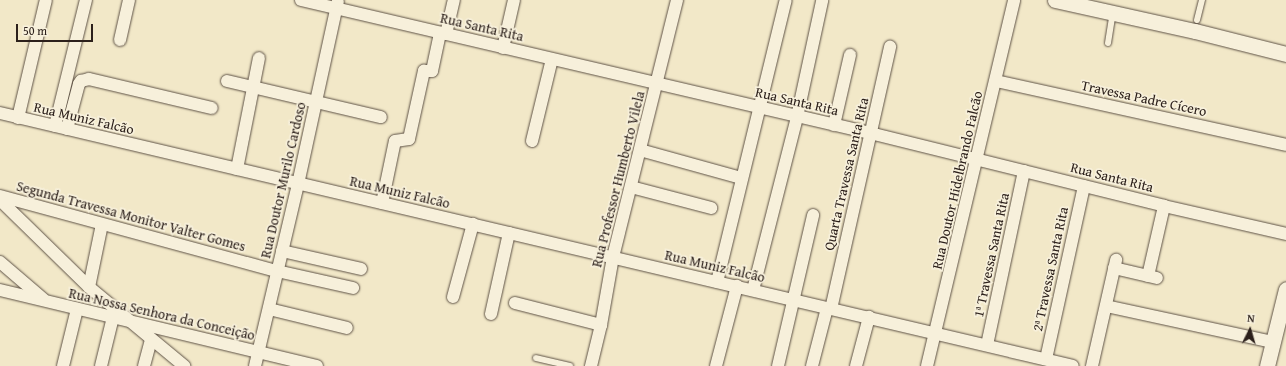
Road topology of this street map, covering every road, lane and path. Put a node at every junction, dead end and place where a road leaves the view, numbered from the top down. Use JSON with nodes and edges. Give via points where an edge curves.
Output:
{"nodes":[{"id":1,"x":46,"y":0,"type":"edge"},
{"id":2,"x":86,"y":0,"type":"edge"},
{"id":3,"x":129,"y":0,"type":"edge"},
{"id":4,"x":301,"y":0,"type":"edge"},
{"id":5,"x":454,"y":0,"type":"edge"},
{"id":6,"x":514,"y":0,"type":"edge"},
{"id":7,"x":677,"y":0,"type":"edge"},
{"id":8,"x":786,"y":0,"type":"edge"},
{"id":9,"x":822,"y":0,"type":"edge"},
{"id":10,"x":1014,"y":0,"type":"edge"},
{"id":11,"x":1056,"y":0,"type":"edge"},
{"id":12,"x":1202,"y":0,"type":"edge"},
{"id":13,"x":338,"y":4,"type":"edge"},
{"id":14,"x":1113,"y":13,"type":"junction"},
{"id":15,"x":1196,"y":25,"type":"junction"},
{"id":16,"x":443,"y":33,"type":"junction"},
{"id":17,"x":120,"y":40,"type":"dead end"},
{"id":18,"x":1108,"y":42,"type":"dead end"},
{"id":19,"x":890,"y":47,"type":"dead end"},
{"id":20,"x":503,"y":48,"type":"junction"},
{"id":21,"x":1286,"y":54,"type":"edge"},
{"id":22,"x":850,"y":55,"type":"dead end"},
{"id":23,"x":259,"y":58,"type":"dead end"},
{"id":24,"x":552,"y":59,"type":"junction"},
{"id":25,"x":227,"y":81,"type":"dead end"},
{"id":26,"x":996,"y":81,"type":"junction"},
{"id":27,"x":657,"y":84,"type":"junction"},
{"id":28,"x":254,"y":86,"type":"junction"},
{"id":29,"x":316,"y":101,"type":"junction"},
{"id":30,"x":759,"y":107,"type":"junction"},
{"id":31,"x":212,"y":108,"type":"dead end"},
{"id":32,"x":0,"y":113,"type":"edge"},
{"id":33,"x":381,"y":117,"type":"dead end"},
{"id":34,"x":797,"y":117,"type":"junction"},
{"id":35,"x":18,"y":118,"type":"junction"},
{"id":36,"x":834,"y":125,"type":"junction"},
{"id":37,"x":55,"y":126,"type":"junction"},
{"id":38,"x":67,"y":129,"type":"junction"},
{"id":39,"x":870,"y":133,"type":"junction"},
{"id":40,"x":532,"y":141,"type":"dead end"},
{"id":41,"x":1286,"y":145,"type":"edge"},
{"id":42,"x":640,"y":150,"type":"junction"},
{"id":43,"x":977,"y":160,"type":"junction"},
{"id":44,"x":237,"y":169,"type":"junction"},
{"id":45,"x":1024,"y":171,"type":"junction"},
{"id":46,"x":741,"y":178,"type":"junction"},
{"id":47,"x":298,"y":184,"type":"junction"},
{"id":48,"x":1084,"y":186,"type":"junction"},
{"id":49,"x":631,"y":187,"type":"junction"},
{"id":50,"x":0,"y":196,"type":"edge"},
{"id":51,"x":0,"y":200,"type":"edge"},
{"id":52,"x":382,"y":203,"type":"junction"},
{"id":53,"x":1164,"y":206,"type":"junction"},
{"id":54,"x":711,"y":208,"type":"dead end"},
{"id":55,"x":813,"y":215,"type":"dead end"},
{"id":56,"x":102,"y":224,"type":"junction"},
{"id":57,"x":473,"y":224,"type":"junction"},
{"id":58,"x":509,"y":233,"type":"junction"},
{"id":59,"x":1286,"y":234,"type":"edge"},
{"id":60,"x":282,"y":252,"type":"junction"},
{"id":61,"x":613,"y":257,"type":"junction"},
{"id":62,"x":0,"y":262,"type":"edge"},
{"id":63,"x":361,"y":269,"type":"dead end"},
{"id":64,"x":277,"y":271,"type":"junction"},
{"id":65,"x":717,"y":282,"type":"junction"},
{"id":66,"x":737,"y":286,"type":"junction"},
{"id":67,"x":89,"y":287,"type":"junction"},
{"id":68,"x":353,"y":288,"type":"dead end"},
{"id":69,"x":1286,"y":289,"type":"edge"},
{"id":70,"x":0,"y":290,"type":"edge"},
{"id":71,"x":753,"y":290,"type":"junction"},
{"id":72,"x":453,"y":297,"type":"dead end"},
{"id":73,"x":792,"y":299,"type":"junction"},
{"id":74,"x":44,"y":301,"type":"junction"},
{"id":75,"x":515,"y":303,"type":"dead end"},
{"id":76,"x":1106,"y":306,"type":"junction"},
{"id":77,"x":829,"y":308,"type":"junction"},
{"id":78,"x":77,"y":309,"type":"junction"},
{"id":79,"x":269,"y":309,"type":"junction"},
{"id":80,"x":491,"y":314,"type":"dead end"},
{"id":81,"x":113,"y":317,"type":"junction"},
{"id":82,"x":868,"y":317,"type":"junction"},
{"id":83,"x":131,"y":321,"type":"junction"},
{"id":84,"x":601,"y":325,"type":"junction"},
{"id":85,"x":347,"y":328,"type":"dead end"},
{"id":86,"x":935,"y":333,"type":"junction"},
{"id":87,"x":151,"y":340,"type":"junction"},
{"id":88,"x":1273,"y":342,"type":"junction"},
{"id":89,"x":987,"y":345,"type":"junction"},
{"id":90,"x":258,"y":352,"type":"junction"},
{"id":91,"x":536,"y":358,"type":"dead end"},
{"id":92,"x":1041,"y":361,"type":"edge"},
{"id":93,"x":64,"y":366,"type":"edge"},
{"id":94,"x":101,"y":366,"type":"edge"},
{"id":95,"x":144,"y":366,"type":"edge"},
{"id":96,"x":184,"y":366,"type":"edge"},
{"id":97,"x":255,"y":366,"type":"edge"},
{"id":98,"x":317,"y":366,"type":"edge"},
{"id":99,"x":570,"y":366,"type":"edge"},
{"id":100,"x":591,"y":366,"type":"edge"},
{"id":101,"x":716,"y":366,"type":"edge"},
{"id":102,"x":778,"y":366,"type":"edge"},
{"id":103,"x":812,"y":366,"type":"edge"},
{"id":104,"x":856,"y":366,"type":"edge"},
{"id":105,"x":928,"y":366,"type":"edge"},
{"id":106,"x":1069,"y":366,"type":"edge"},
{"id":107,"x":1092,"y":366,"type":"edge"},
{"id":108,"x":1267,"y":366,"type":"edge"}],
"edges":[{"from":1,"to":35,"type":"street"},
{"from":2,"to":37,"type":"street"},
{"from":3,"to":17,"type":"street"},
{"from":4,"to":13,"type":"street","name":"Rua Santa Rita"},
{"from":5,"to":16,"type":"street"},
{"from":6,"to":20,"type":"street"},
{"from":7,"to":27,"type":"street","name":"Rua Professor Humberto Vilela"},
{"from":8,"to":30,"type":"street"},
{"from":9,"to":34,"type":"street"},
{"from":10,"to":26,"type":"street","name":"Rua Doutor Hidelbrando Falcão"},
{"from":11,"to":14,"type":"street"},
{"from":12,"to":15,"type":"lane"},
{"from":13,"to":16,"type":"street","name":"Rua Santa Rita"},
{"from":13,"to":29,"type":"street","name":"Rua Doutor Murilo Cardoso"},
{"from":14,"to":15,"type":"street"},
{"from":14,"to":18,"type":"lane"},
{"from":15,"to":21,"type":"street"},
{"from":16,"to":20,"type":"street","name":"Rua Santa Rita"},
{"from":16,"to":52,"type":"street","via":[[432,71],[424,72],[409,139],[395,142]]},
{"from":19,"to":39,"type":"street","name":"Quarta Travessa Santa Rita"},
{"from":20,"to":24,"type":"street","name":"Rua Santa Rita"},
{"from":22,"to":36,"type":"street"},
{"from":23,"to":28,"type":"street"},
{"from":24,"to":27,"type":"street","name":"Rua Santa Rita"},
{"from":24,"to":40,"type":"street"},
{"from":25,"to":28,"type":"street"},
{"from":26,"to":41,"type":"street","name":"Travessa Padre Cícero"},
{"from":26,"to":43,"type":"street","name":"Rua Doutor Hidelbrando Falcão"},
{"from":27,"to":30,"type":"street","name":"Rua Santa Rita"},
{"from":27,"to":42,"type":"street","name":"Rua Professor Humberto Vilela"},
{"from":28,"to":29,"type":"street"},
{"from":28,"to":44,"type":"street"},
{"from":29,"to":33,"type":"street"},
{"from":29,"to":47,"type":"street","name":"Rua Doutor Murilo Cardoso"},
{"from":30,"to":34,"type":"street","name":"Rua Santa Rita"},
{"from":30,"to":46,"type":"street"},
{"from":31,"to":38,"type":"street","via":[[89,79],[79,84]]},
{"from":32,"to":35,"type":"street","name":"Rua Muniz Falcão"},
{"from":34,"to":36,"type":"street","name":"Rua Santa Rita"},
{"from":34,"to":71,"type":"street"},
{"from":35,"to":37,"type":"street","name":"Rua Muniz Falcão"},
{"from":36,"to":39,"type":"street","name":"Rua Santa Rita"},
{"from":37,"to":38,"type":"street","name":"Rua Muniz Falcão"},
{"from":38,"to":44,"type":"street","name":"Rua Muniz Falcão"},
{"from":39,"to":43,"type":"street","name":"Rua Santa Rita"},
{"from":39,"to":77,"type":"street","name":"Quarta Travessa Santa Rita"},
{"from":42,"to":46,"type":"street"},
{"from":42,"to":49,"type":"street","name":"Rua Professor Humberto Vilela"},
{"from":43,"to":45,"type":"street","name":"Rua Santa Rita"},
{"from":43,"to":86,"type":"street","name":"Rua Doutor Hidelbrando Falcão"},
{"from":44,"to":47,"type":"street","name":"Rua Muniz Falcão"},
{"from":45,"to":48,"type":"street","name":"Rua Santa Rita"},
{"from":45,"to":89,"type":"street","name":"1ª Travessa Santa Rita"},
{"from":46,"to":65,"type":"street"},
{"from":47,"to":52,"type":"street","name":"Rua Muniz Falcão"},
{"from":47,"to":60,"type":"street","name":"Rua Doutor Murilo Cardoso"},
{"from":48,"to":53,"type":"street","name":"Rua Santa Rita"},
{"from":48,"to":92,"type":"street","name":"2ª Travessa Santa Rita"},
{"from":49,"to":54,"type":"street"},
{"from":49,"to":61,"type":"street","name":"Rua Professor Humberto Vilela"},
{"from":50,"to":56,"type":"street","name":"Segunda Travessa Monitor Valter Gomes"},
{"from":51,"to":67,"type":"street"},
{"from":52,"to":57,"type":"street","name":"Rua Muniz Falcão"},
{"from":53,"to":59,"type":"street","name":"Rua Santa Rita"},
{"from":53,"to":76,"type":"street","via":[[1152,277],[1115,264]]},
{"from":55,"to":73,"type":"street"},
{"from":56,"to":64,"type":"street","name":"Segunda Travessa Monitor Valter Gomes"},
{"from":56,"to":67,"type":"street"},
{"from":57,"to":58,"type":"street","name":"Rua Muniz Falcão"},
{"from":57,"to":72,"type":"street"},
{"from":58,"to":61,"type":"street","name":"Rua Muniz Falcão"},
{"from":58,"to":80,"type":"street"},
{"from":60,"to":63,"type":"street"},
{"from":60,"to":64,"type":"street","name":"Rua Doutor Murilo Cardoso"},
{"from":61,"to":65,"type":"street","name":"Rua Muniz Falcão"},
{"from":61,"to":84,"type":"street","name":"Rua Professor Humberto Vilela"},
{"from":62,"to":74,"type":"street"},
{"from":64,"to":68,"type":"street","name":"Segunda Travessa Monitor Valter Gomes"},
{"from":64,"to":79,"type":"street","name":"Rua Doutor Murilo Cardoso"},
{"from":65,"to":66,"type":"street","name":"Rua Muniz Falcão"},
{"from":66,"to":71,"type":"street","name":"Rua Muniz Falcão"},
{"from":66,"to":101,"type":"street"},
{"from":67,"to":83,"type":"street"},
{"from":69,"to":88,"type":"street"},
{"from":70,"to":74,"type":"street","name":"Rua Nossa Senhora da Conceição"},
{"from":71,"to":73,"type":"street","name":"Rua Muniz Falcão"},
{"from":73,"to":77,"type":"street","name":"Rua Muniz Falcão"},
{"from":73,"to":102,"type":"street"},
{"from":74,"to":78,"type":"street","name":"Rua Nossa Senhora da Conceição"},
{"from":75,"to":84,"type":"street"},
{"from":76,"to":88,"type":"street"},
{"from":76,"to":107,"type":"street"},
{"from":77,"to":82,"type":"street","name":"Rua Muniz Falcão"},
{"from":77,"to":103,"type":"street"},
{"from":78,"to":81,"type":"street","name":"Rua Nossa Senhora da Conceição"},
{"from":78,"to":93,"type":"street"},
{"from":79,"to":85,"type":"street"},
{"from":79,"to":90,"type":"street","name":"Rua Doutor Murilo Cardoso"},
{"from":81,"to":83,"type":"street","name":"Rua Nossa Senhora da Conceição"},
{"from":81,"to":94,"type":"street"},
{"from":82,"to":86,"type":"street","name":"Rua Muniz Falcão"},
{"from":82,"to":104,"type":"street"},
{"from":83,"to":87,"type":"street"},
{"from":83,"to":90,"type":"street","name":"Rua Nossa Senhora da Conceição"},
{"from":84,"to":100,"type":"street","name":"Rua Professor Humberto Vilela"},
{"from":86,"to":89,"type":"street","name":"Rua Muniz Falcão"},
{"from":86,"to":105,"type":"street","name":"Rua Doutor Hidelbrando Falcão"},
{"from":87,"to":95,"type":"street"},
{"from":87,"to":96,"type":"street"},
{"from":88,"to":108,"type":"street"},
{"from":89,"to":92,"type":"street","name":"Rua Muniz Falcão"},
{"from":90,"to":97,"type":"street","name":"Rua Doutor Murilo Cardoso"},
{"from":90,"to":98,"type":"street","name":"Rua Nossa Senhora da Conceição"},
{"from":91,"to":99,"type":"lane"},
{"from":92,"to":106,"type":"street","name":"Rua Muniz Falcão"}]}
